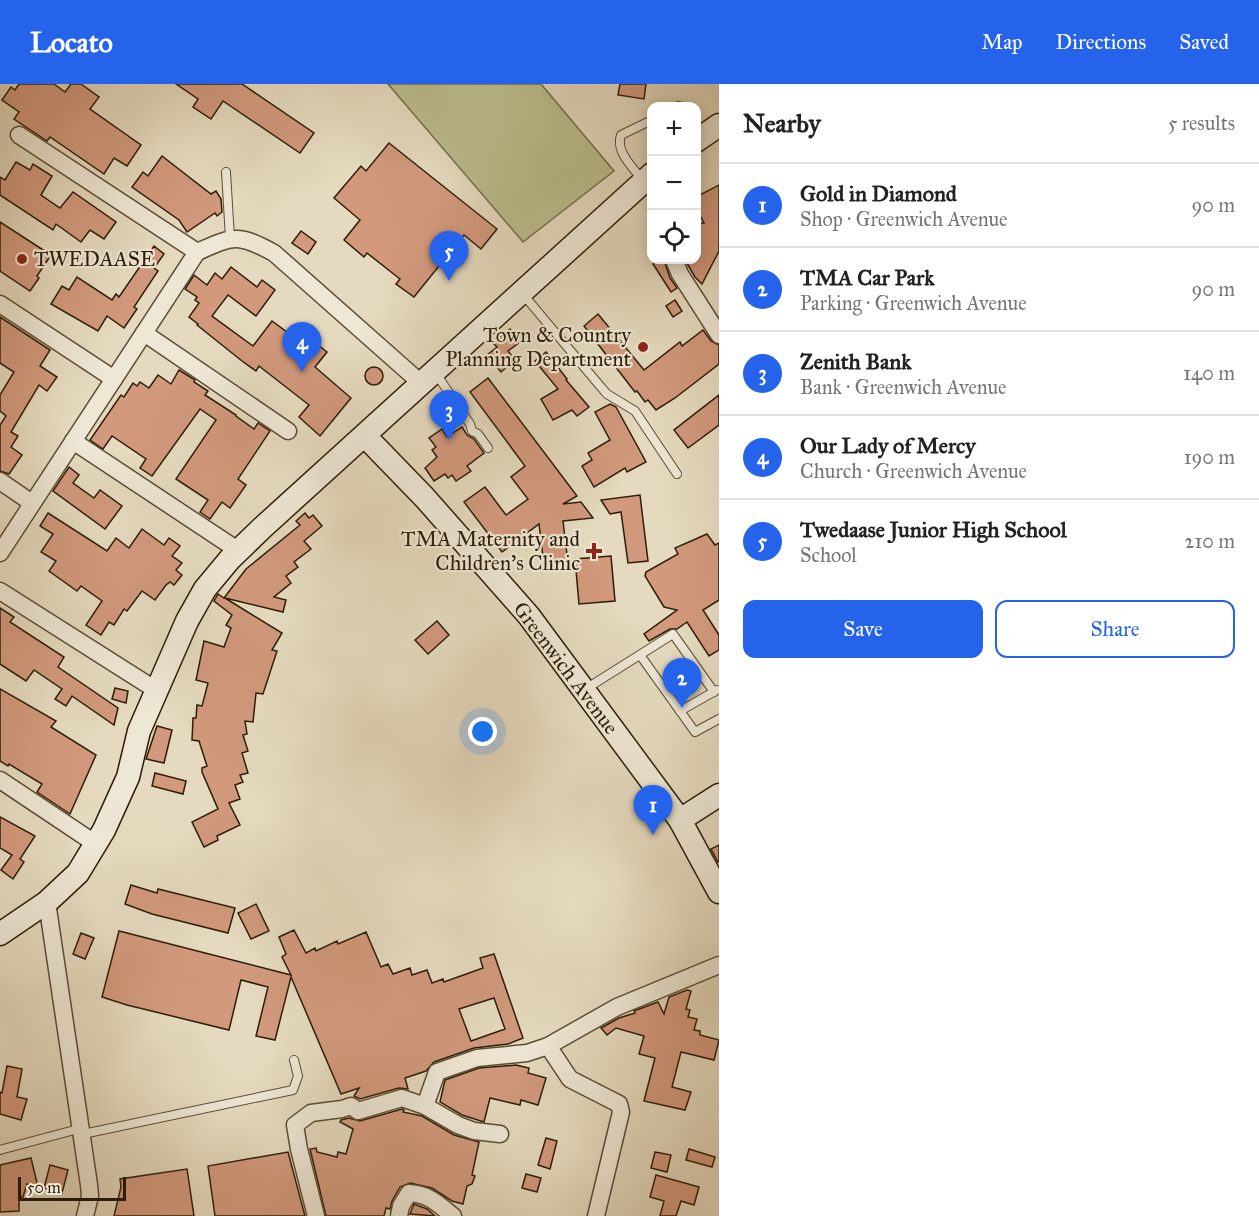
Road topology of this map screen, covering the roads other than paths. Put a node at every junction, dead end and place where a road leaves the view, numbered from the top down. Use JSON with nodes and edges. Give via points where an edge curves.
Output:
{"nodes":[{"id":1,"x":647,"y":122,"type":"edge"},
{"id":2,"x":719,"y":125,"type":"edge"},
{"id":3,"x":19,"y":135,"type":"dead end"},
{"id":4,"x":701,"y":138,"type":"edge"},
{"id":5,"x":226,"y":172,"type":"dead end"},
{"id":6,"x":647,"y":177,"type":"edge"},
{"id":7,"x":230,"y":238,"type":"junction"},
{"id":8,"x":197,"y":252,"type":"junction"},
{"id":9,"x":676,"y":264,"type":"edge"},
{"id":10,"x":521,"y":293,"type":"junction"},
{"id":11,"x":0,"y":304,"type":"edge"},
{"id":12,"x":144,"y":333,"type":"junction"},
{"id":13,"x":719,"y":335,"type":"edge"},
{"id":14,"x":428,"y":378,"type":"junction"},
{"id":15,"x":114,"y":379,"type":"junction"},
{"id":16,"x":288,"y":431,"type":"dead end"},
{"id":17,"x":365,"y":436,"type":"junction"},
{"id":18,"x":73,"y":441,"type":"junction"},
{"id":19,"x":488,"y":448,"type":"dead end"},
{"id":20,"x":677,"y":474,"type":"dead end"},
{"id":21,"x":0,"y":481,"type":"edge"},
{"id":22,"x":32,"y":503,"type":"junction"},
{"id":23,"x":239,"y":550,"type":"junction"},
{"id":24,"x":0,"y":552,"type":"edge"},
{"id":25,"x":0,"y":591,"type":"edge"},
{"id":26,"x":640,"y":655,"type":"junction"},
{"id":27,"x":156,"y":690,"type":"junction"},
{"id":28,"x":584,"y":690,"type":"junction"},
{"id":29,"x":716,"y":690,"type":"edge"},
{"id":30,"x":680,"y":711,"type":"junction"},
{"id":31,"x":719,"y":719,"type":"edge"},
{"id":32,"x":0,"y":780,"type":"edge"},
{"id":33,"x":719,"y":795,"type":"edge"},
{"id":34,"x":680,"y":820,"type":"junction"},
{"id":35,"x":96,"y":844,"type":"junction"},
{"id":36,"x":719,"y":892,"type":"edge"},
{"id":37,"x":47,"y":902,"type":"junction"},
{"id":38,"x":0,"y":934,"type":"edge"},
{"id":39,"x":719,"y":965,"type":"edge"},
{"id":40,"x":548,"y":1046,"type":"junction"},
{"id":41,"x":294,"y":1060,"type":"dead end"},
{"id":42,"x":425,"y":1106,"type":"junction"},
{"id":43,"x":82,"y":1131,"type":"junction"},
{"id":44,"x":500,"y":1134,"type":"dead end"},
{"id":45,"x":0,"y":1150,"type":"edge"},
{"id":46,"x":85,"y":1216,"type":"edge"},
{"id":47,"x":316,"y":1216,"type":"edge"},
{"id":48,"x":399,"y":1216,"type":"edge"},
{"id":49,"x":453,"y":1216,"type":"edge"},
{"id":50,"x":596,"y":1216,"type":"edge"}],
"edges":[{"from":1,"to":6,"type":"lane","via":[[621,135],[618,143]]},
{"from":2,"to":4,"type":"street"},
{"from":3,"to":8,"type":"street"},
{"from":5,"to":7,"type":"lane"},
{"from":6,"to":10,"type":"street"},
{"from":7,"to":8,"type":"street"},
{"from":7,"to":14,"type":"street","via":[[254,242],[274,253]]},
{"from":8,"to":12,"type":"street"},
{"from":9,"to":13,"type":"street"},
{"from":10,"to":14,"type":"street"},
{"from":10,"to":20,"type":"lane","via":[[607,394],[635,411]]},
{"from":11,"to":15,"type":"street"},
{"from":12,"to":15,"type":"street"},
{"from":12,"to":16,"type":"street"},
{"from":14,"to":17,"type":"street"},
{"from":14,"to":19,"type":"lane"},
{"from":15,"to":18,"type":"street"},
{"from":17,"to":23,"type":"street"},
{"from":17,"to":28,"type":"street","name":"Greenwich Avenue","via":[[529,616]]},
{"from":18,"to":22,"type":"street"},
{"from":18,"to":23,"type":"street"},
{"from":21,"to":22,"type":"street"},
{"from":22,"to":24,"type":"street"},
{"from":23,"to":27,"type":"street","via":[[205,589]]},
{"from":25,"to":27,"type":"street"},
{"from":26,"to":28,"type":"lane"},
{"from":26,"to":29,"type":"lane","via":[[674,634]]},
{"from":26,"to":30,"type":"lane"},
{"from":27,"to":35,"type":"street","via":[[139,731],[128,777]]},
{"from":28,"to":34,"type":"street","name":"Greenwich Avenue"},
{"from":29,"to":30,"type":"lane"},
{"from":30,"to":31,"type":"lane","via":[[695,732]]},
{"from":32,"to":35,"type":"street"},
{"from":33,"to":34,"type":"street"},
{"from":34,"to":36,"type":"street","name":"Greenwich Avenue"},
{"from":35,"to":37,"type":"street","via":[[78,873]]},
{"from":37,"to":38,"type":"street"},
{"from":37,"to":43,"type":"street"},
{"from":39,"to":40,"type":"street","via":[[617,1007]]},
{"from":40,"to":42,"type":"street","via":[[527,1053],[477,1058],[437,1072]]},
{"from":40,"to":50,"type":"street","via":[[570,1078],[619,1104],[621,1112]]},
{"from":41,"to":43,"type":"lane","via":[[298,1076],[293,1090]]},
{"from":42,"to":44,"type":"street","via":[[474,1131]]},
{"from":42,"to":47,"type":"street","via":[[402,1098],[358,1111],[351,1106],[311,1113],[295,1125]]},
{"from":43,"to":45,"type":"lane"},
{"from":43,"to":46,"type":"street","via":[[90,1197]]},
{"from":48,"to":49,"type":"street","via":[[409,1193],[435,1200]]}]}
